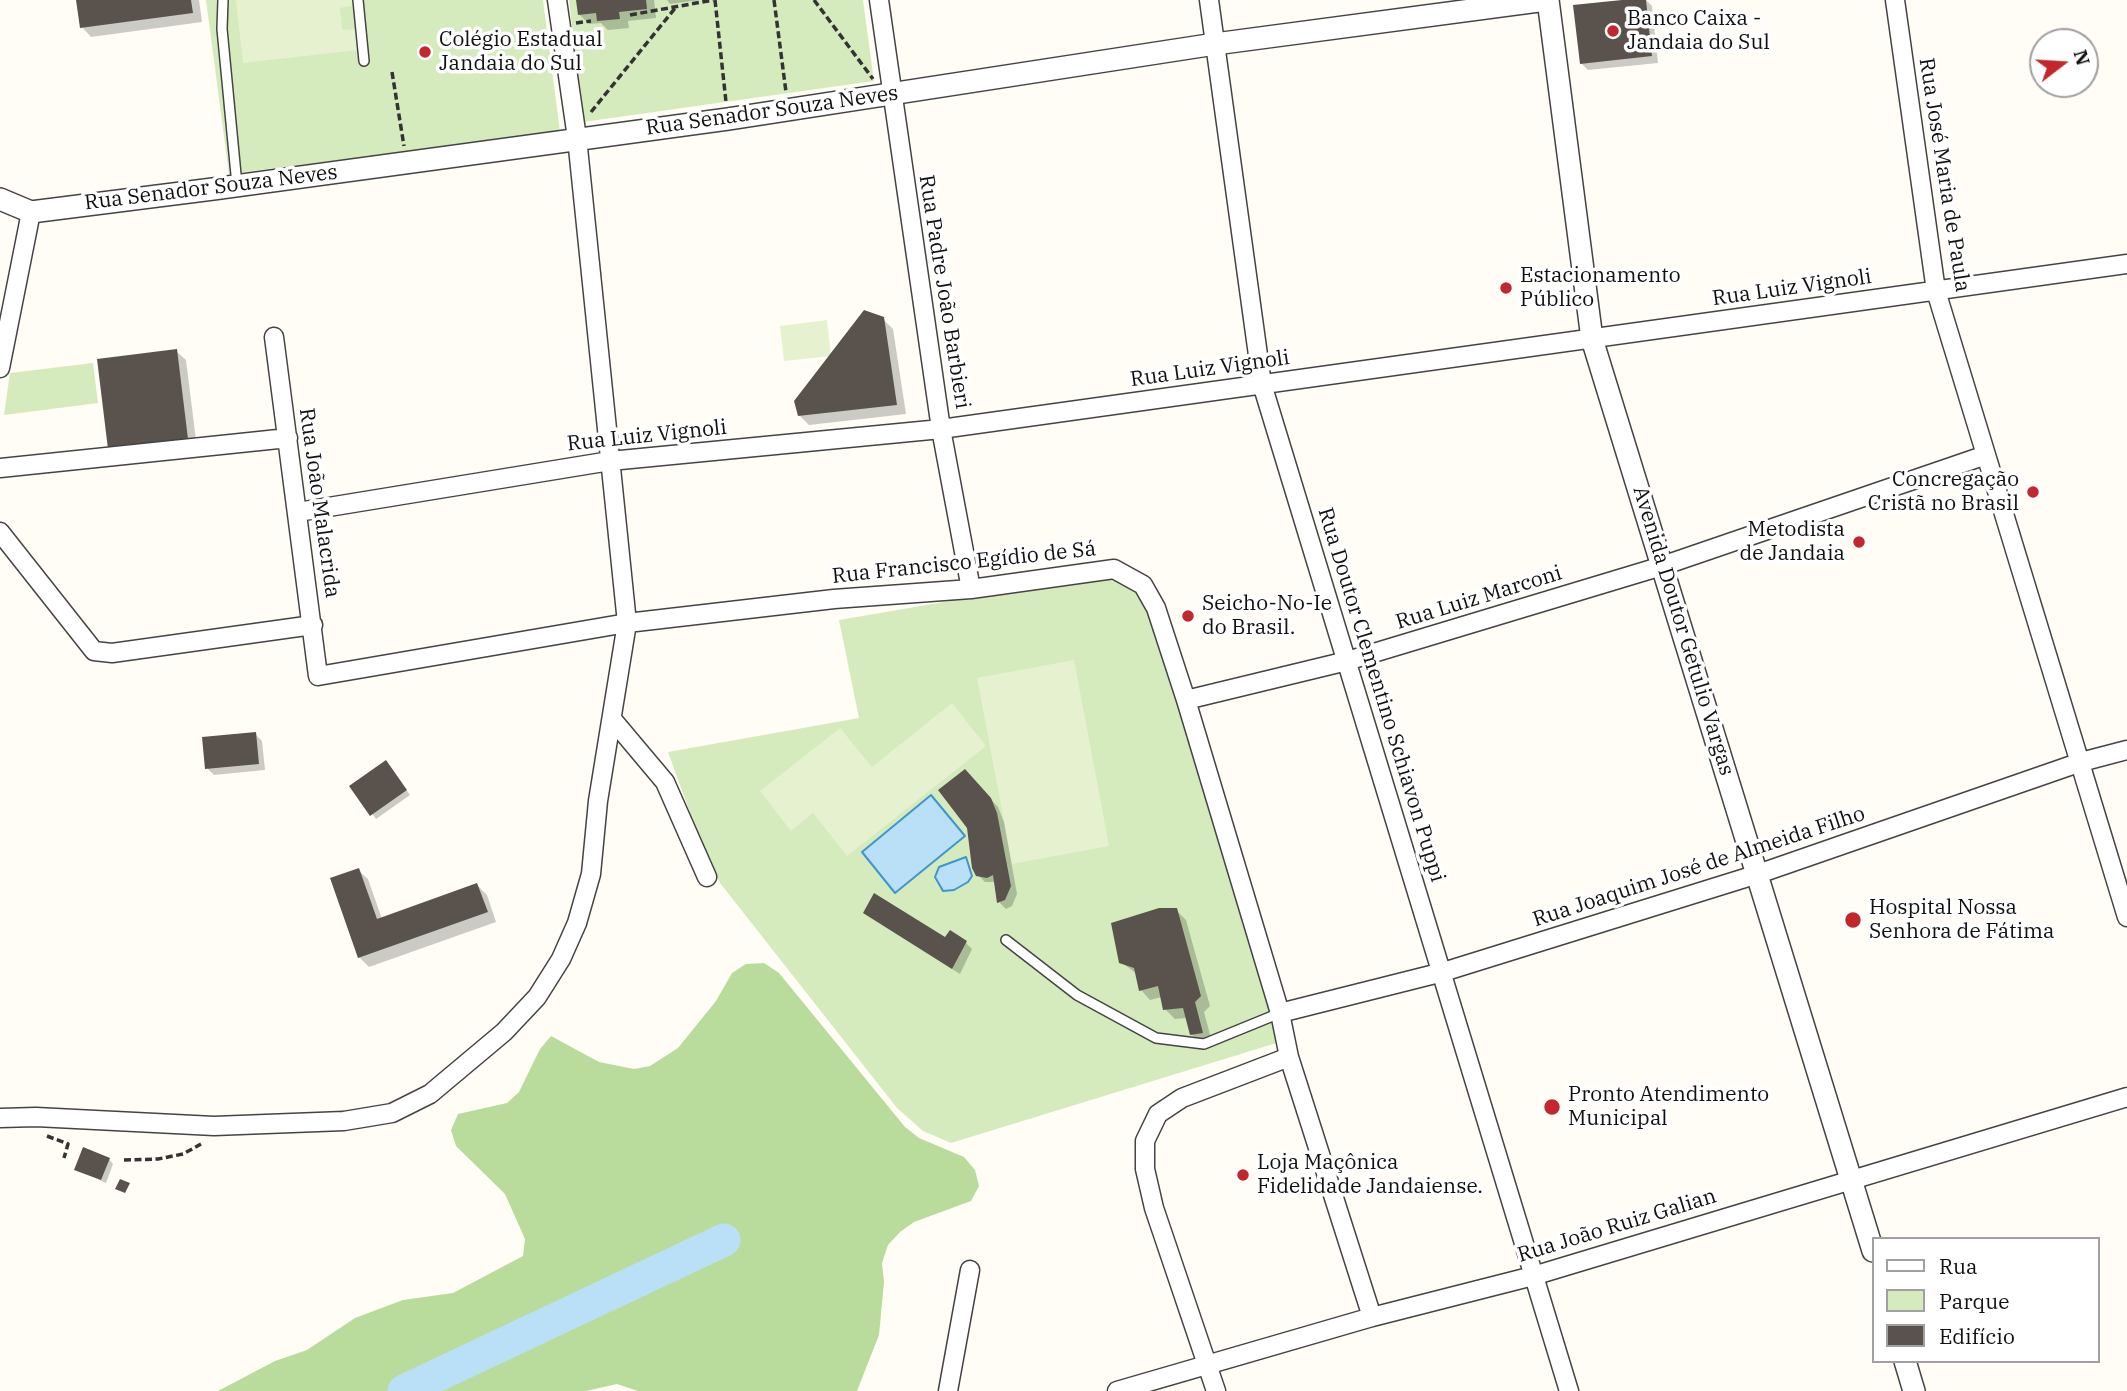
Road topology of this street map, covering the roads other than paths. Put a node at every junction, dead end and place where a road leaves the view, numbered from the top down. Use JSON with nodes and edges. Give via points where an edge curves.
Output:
{"nodes":[{"id":1,"x":223,"y":0,"type":"edge"},
{"id":2,"x":358,"y":0,"type":"edge"},
{"id":3,"x":879,"y":0,"type":"edge"},
{"id":4,"x":1209,"y":0,"type":"edge"},
{"id":5,"x":1547,"y":0,"type":"edge"},
{"id":6,"x":1895,"y":0,"type":"edge"},
{"id":7,"x":564,"y":6,"type":"edge"},
{"id":8,"x":1215,"y":44,"type":"junction"},
{"id":9,"x":364,"y":61,"type":"dead end"},
{"id":10,"x":891,"y":94,"type":"junction"},
{"id":11,"x":580,"y":130,"type":"junction"},
{"id":12,"x":237,"y":185,"type":"junction"},
{"id":13,"x":0,"y":199,"type":"edge"},
{"id":14,"x":31,"y":212,"type":"junction"},
{"id":15,"x":2127,"y":264,"type":"edge"},
{"id":16,"x":1936,"y":290,"type":"junction"},
{"id":17,"x":274,"y":337,"type":"dead end"},
{"id":18,"x":1592,"y":338,"type":"junction"},
{"id":19,"x":0,"y":368,"type":"edge"},
{"id":20,"x":1262,"y":384,"type":"junction"},
{"id":21,"x":941,"y":429,"type":"junction"},
{"id":22,"x":288,"y":438,"type":"junction"},
{"id":23,"x":1986,"y":455,"type":"junction"},
{"id":24,"x":610,"y":461,"type":"junction"},
{"id":25,"x":0,"y":468,"type":"edge"},
{"id":26,"x":298,"y":512,"type":"junction"},
{"id":27,"x":0,"y":532,"type":"edge"},
{"id":28,"x":1662,"y":566,"type":"junction"},
{"id":29,"x":971,"y":589,"type":"junction"},
{"id":30,"x":627,"y":623,"type":"junction"},
{"id":31,"x":313,"y":625,"type":"junction"},
{"id":32,"x":1347,"y":661,"type":"junction"},
{"id":33,"x":318,"y":676,"type":"joint"},
{"id":34,"x":1186,"y":700,"type":"junction"},
{"id":35,"x":612,"y":719,"type":"junction"},
{"id":36,"x":2127,"y":750,"type":"edge"},
{"id":37,"x":2081,"y":762,"type":"junction"},
{"id":38,"x":1758,"y":874,"type":"junction"},
{"id":39,"x":706,"y":877,"type":"dead end"},
{"id":40,"x":2127,"y":916,"type":"edge"},
{"id":41,"x":1006,"y":940,"type":"dead end"},
{"id":42,"x":1443,"y":972,"type":"junction"},
{"id":43,"x":1280,"y":1013,"type":"junction"},
{"id":44,"x":1289,"y":1057,"type":"junction"},
{"id":45,"x":2127,"y":1097,"type":"edge"},
{"id":46,"x":0,"y":1118,"type":"edge"},
{"id":47,"x":1852,"y":1179,"type":"junction"},
{"id":48,"x":1871,"y":1244,"type":"edge"},
{"id":49,"x":970,"y":1270,"type":"dead end"},
{"id":50,"x":1533,"y":1276,"type":"junction"},
{"id":51,"x":1372,"y":1317,"type":"junction"},
{"id":52,"x":1906,"y":1363,"type":"edge"},
{"id":53,"x":1210,"y":1365,"type":"junction"},
{"id":54,"x":948,"y":1391,"type":"edge"},
{"id":55,"x":1117,"y":1391,"type":"edge"},
{"id":56,"x":1216,"y":1391,"type":"edge"},
{"id":57,"x":1569,"y":1391,"type":"edge"},
{"id":58,"x":1914,"y":1391,"type":"edge"}],
"edges":[{"from":1,"to":12,"type":"lane"},
{"from":2,"to":9,"type":"lane"},
{"from":3,"to":10,"type":"street","name":"Rua Padre João Barbieri"},
{"from":4,"to":8,"type":"street","name":"Rua Doutor Clementino Schiavon Puppi"},
{"from":5,"to":8,"type":"street","name":"Rua Senador Souza Neves"},
{"from":5,"to":18,"type":"street","name":"Avenida Doutor Getulio Vargas"},
{"from":6,"to":16,"type":"street","name":"Rua José Maria de Paula"},
{"from":7,"to":11,"type":"street"},
{"from":8,"to":10,"type":"street","name":"Rua Senador Souza Neves"},
{"from":8,"to":20,"type":"street","name":"Rua Doutor Clementino Schiavon Puppi"},
{"from":10,"to":11,"type":"street","name":"Rua Senador Souza Neves","via":[[787,97]]},
{"from":10,"to":21,"type":"street","name":"Rua Padre João Barbieri"},
{"from":11,"to":12,"type":"street","name":"Rua Senador Souza Neves","via":[[407,163]]},
{"from":11,"to":24,"type":"street"},
{"from":12,"to":14,"type":"street","name":"Rua Senador Souza Neves"},
{"from":13,"to":14,"type":"street"},
{"from":14,"to":19,"type":"street"},
{"from":15,"to":16,"type":"street","name":"Rua Luiz Vignoli"},
{"from":16,"to":18,"type":"street","name":"Rua Luiz Vignoli"},
{"from":16,"to":23,"type":"street","name":"Rua José Maria de Paula"},
{"from":17,"to":22,"type":"street","name":"Rua João Malacrida"},
{"from":18,"to":20,"type":"street","name":"Rua Luiz Vignoli"},
{"from":18,"to":28,"type":"street","name":"Avenida Doutor Getulio Vargas"},
{"from":20,"to":21,"type":"street","name":"Rua Luiz Vignoli"},
{"from":20,"to":32,"type":"street","name":"Rua Doutor Clementino Schiavon Puppi"},
{"from":21,"to":24,"type":"street","name":"Rua Luiz Vignoli"},
{"from":21,"to":29,"type":"street","name":"Rua Padre João Barbieri"},
{"from":22,"to":25,"type":"street"},
{"from":22,"to":26,"type":"street","name":"Rua João Malacrida"},
{"from":23,"to":28,"type":"street","name":"Rua Luiz Marconi"},
{"from":23,"to":37,"type":"street","name":"Rua José Maria de Paula"},
{"from":24,"to":26,"type":"street","name":"Rua Luiz Vignoli"},
{"from":24,"to":30,"type":"street"},
{"from":26,"to":31,"type":"street","name":"Rua João Malacrida"},
{"from":27,"to":31,"type":"street","via":[[94,651],[112,653]]},
{"from":28,"to":32,"type":"street","name":"Rua Luiz Marconi"},
{"from":28,"to":38,"type":"street","name":"Avenida Doutor Getulio Vargas"},
{"from":29,"to":30,"type":"street","name":"Rua Francisco Egídio de Sá"},
{"from":29,"to":34,"type":"street","name":"Rua Francisco Egídio de Sá","via":[[1114,569],[1143,584],[1156,608]]},
{"from":30,"to":33,"type":"street","name":"Rua Francisco Egídio de Sá"},
{"from":30,"to":35,"type":"street"},
{"from":31,"to":33,"type":"street","name":"Rua João Malacrida"},
{"from":32,"to":34,"type":"street","name":"Rua Luiz Marconi"},
{"from":32,"to":42,"type":"street","name":"Rua Doutor Clementino Schiavon Puppi"},
{"from":34,"to":43,"type":"street","name":"Rua Francisco Egídio de Sá"},
{"from":35,"to":39,"type":"street","via":[[666,782]]},
{"from":35,"to":46,"type":"street","via":[[591,874],[561,959],[537,997],[504,1032],[430,1094],[392,1113],[344,1121],[214,1126]]},
{"from":36,"to":37,"type":"street","name":"Rua Joaquim José de Almeida Filho"},
{"from":37,"to":38,"type":"street","name":"Rua Joaquim José de Almeida Filho"},
{"from":37,"to":40,"type":"street","name":"Rua José Maria de Paula"},
{"from":38,"to":42,"type":"street","name":"Rua Joaquim José de Almeida Filho"},
{"from":38,"to":47,"type":"street","name":"Avenida Doutor Getulio Vargas"},
{"from":41,"to":43,"type":"lane","via":[[1077,995],[1156,1038],[1205,1044]]},
{"from":42,"to":43,"type":"street","name":"Rua Joaquim José de Almeida Filho"},
{"from":42,"to":50,"type":"street","name":"Rua Doutor Clementino Schiavon Puppi"},
{"from":43,"to":44,"type":"street","name":"Rua Francisco Egídio de Sá"},
{"from":44,"to":51,"type":"street","name":"Rua Francisco Egídio de Sá"},
{"from":44,"to":53,"type":"street","via":[[1182,1098],[1158,1114],[1145,1140],[1145,1169],[1154,1208]]},
{"from":45,"to":47,"type":"street","name":"Rua João Ruiz Galian"},
{"from":47,"to":48,"type":"street","name":"Avenida Doutor Getulio Vargas"},
{"from":47,"to":50,"type":"street","name":"Rua João Ruiz Galian"},
{"from":49,"to":54,"type":"street"},
{"from":50,"to":51,"type":"street","name":"Rua João Ruiz Galian"},
{"from":50,"to":57,"type":"street","name":"Rua Doutor Clementino Schiavon Puppi"},
{"from":51,"to":53,"type":"street","name":"Rua João Ruiz Galian"},
{"from":52,"to":58,"type":"street"},
{"from":53,"to":55,"type":"street","name":"Rua João Ruiz Galian"},
{"from":53,"to":56,"type":"street"}]}
